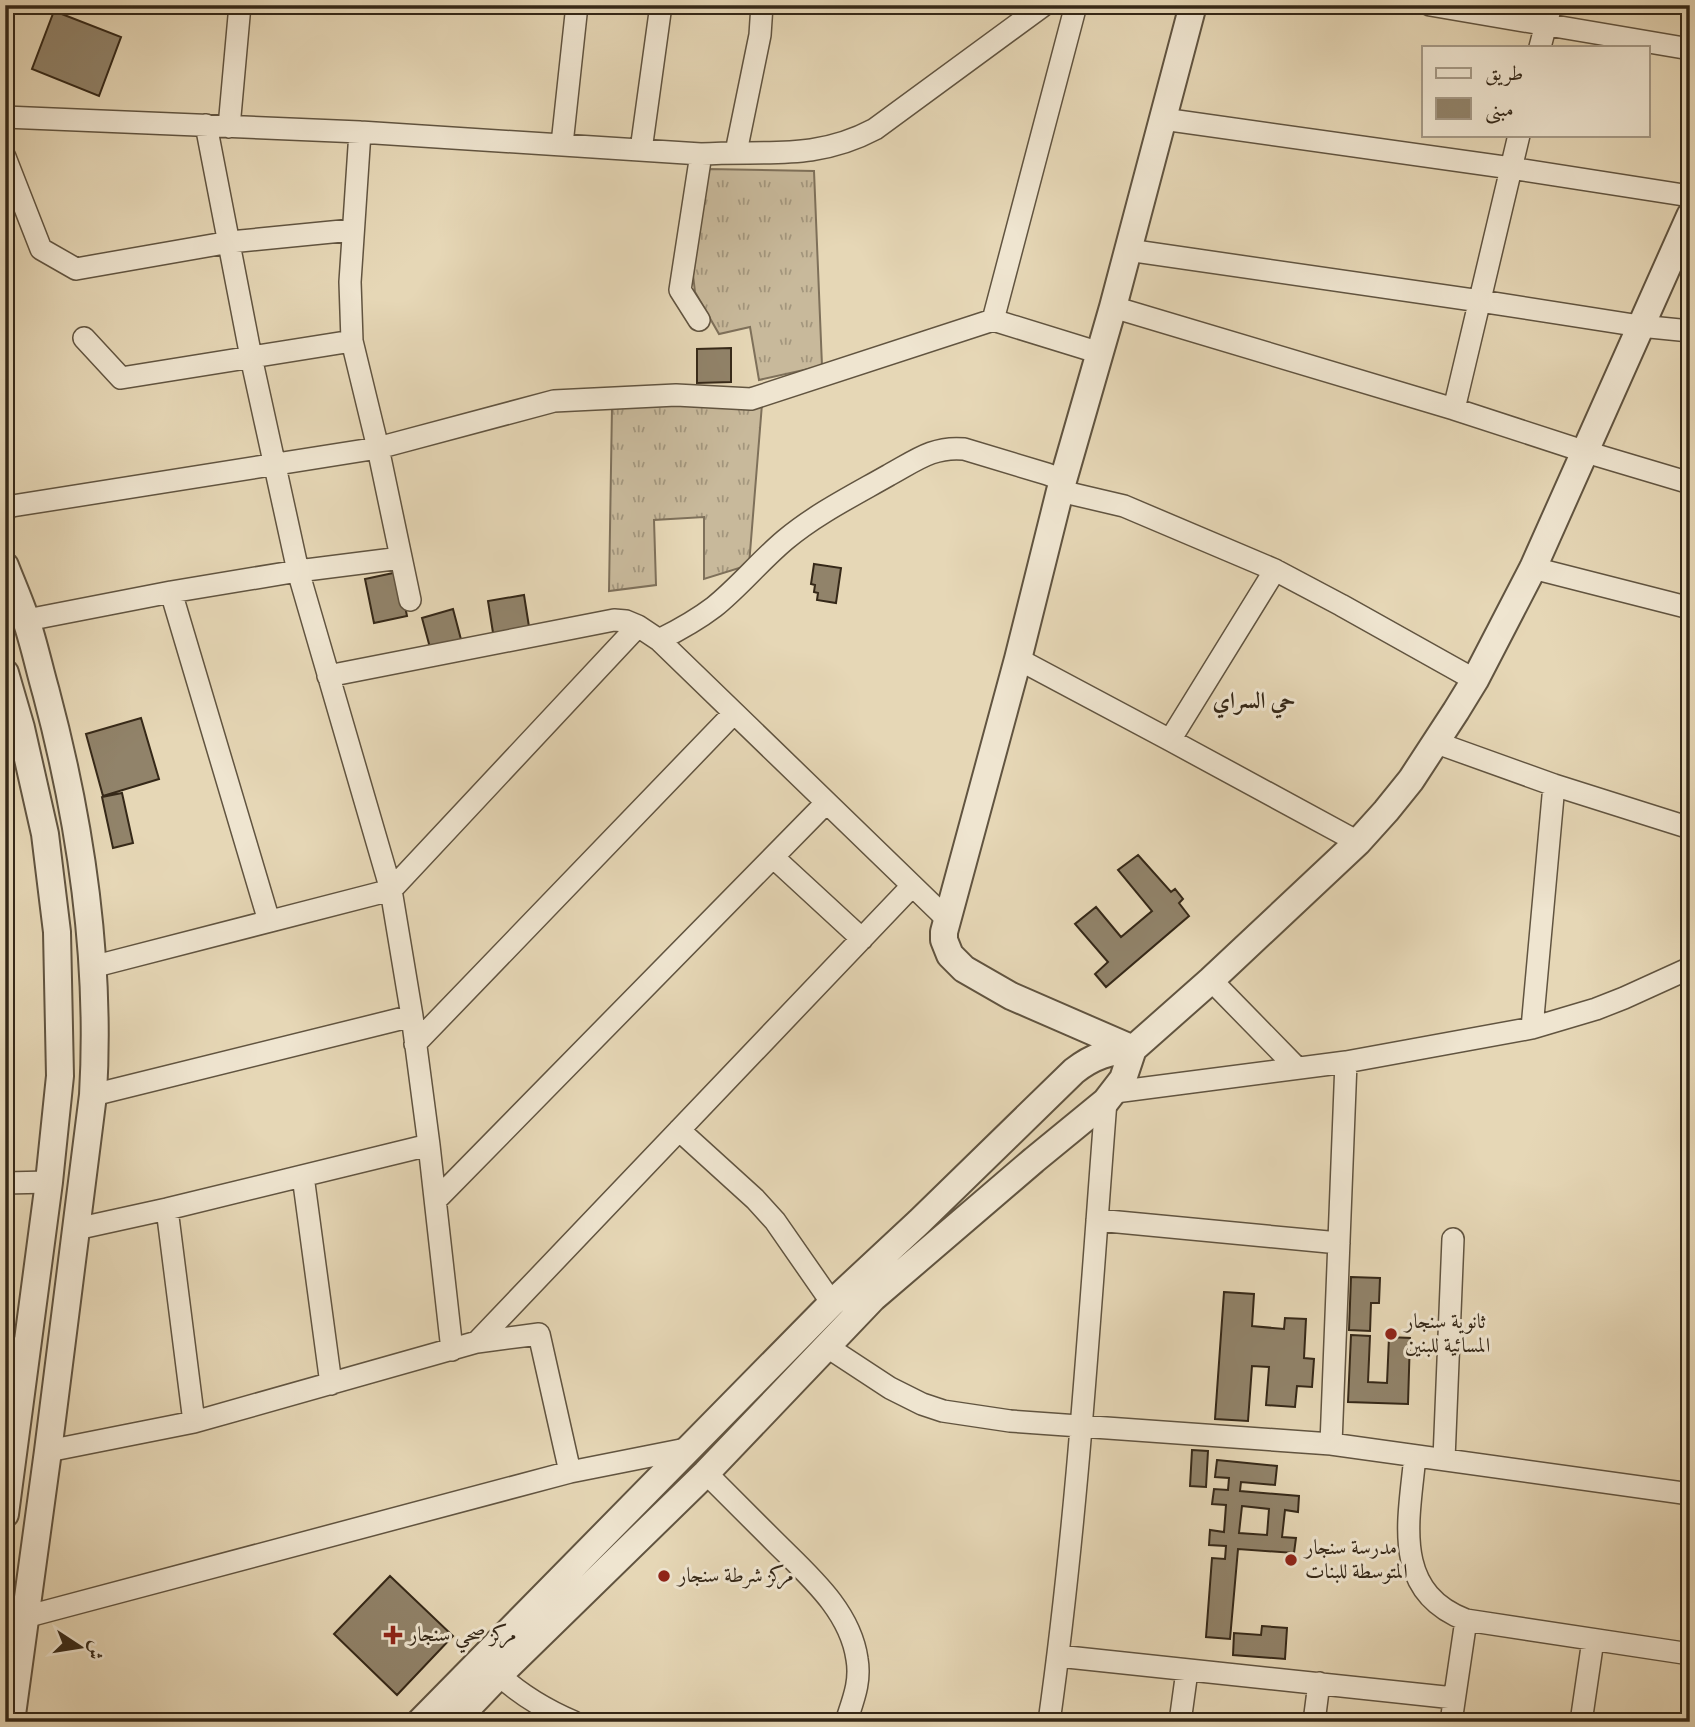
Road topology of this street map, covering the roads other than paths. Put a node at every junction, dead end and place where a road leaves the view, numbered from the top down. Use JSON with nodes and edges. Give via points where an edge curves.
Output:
{"nodes":[{"id":1,"x":240,"y":5,"type":"edge"},
{"id":2,"x":577,"y":5,"type":"edge"},
{"id":3,"x":661,"y":5,"type":"edge"},
{"id":4,"x":762,"y":5,"type":"edge"},
{"id":5,"x":1044,"y":5,"type":"edge"},
{"id":6,"x":1076,"y":5,"type":"edge"},
{"id":7,"x":1193,"y":5,"type":"edge"},
{"id":8,"x":1430,"y":5,"type":"edge"},
{"id":9,"x":1548,"y":15,"type":"edge"},
{"id":10,"x":1540,"y":46,"type":"edge"},
{"id":11,"x":1690,"y":49,"type":"edge"},
{"id":12,"x":5,"y":117,"type":"edge"},
{"id":13,"x":1163,"y":119,"type":"junction"},
{"id":14,"x":206,"y":125,"type":"junction"},
{"id":15,"x":229,"y":127,"type":"junction"},
{"id":16,"x":360,"y":132,"type":"junction"},
{"id":17,"x":1519,"y":136,"type":"edge"},
{"id":18,"x":562,"y":144,"type":"junction"},
{"id":19,"x":641,"y":150,"type":"junction"},
{"id":20,"x":736,"y":152,"type":"junction"},
{"id":21,"x":701,"y":154,"type":"junction"},
{"id":22,"x":5,"y":157,"type":"edge"},
{"id":23,"x":1511,"y":169,"type":"junction"},
{"id":24,"x":1690,"y":196,"type":"edge"},
{"id":25,"x":1690,"y":216,"type":"edge"},
{"id":26,"x":352,"y":230,"type":"junction"},
{"id":27,"x":230,"y":242,"type":"junction"},
{"id":28,"x":1128,"y":250,"type":"junction"},
{"id":29,"x":1480,"y":301,"type":"junction"},
{"id":30,"x":1113,"y":307,"type":"junction"},
{"id":31,"x":699,"y":320,"type":"dead end"},
{"id":32,"x":993,"y":320,"type":"junction"},
{"id":33,"x":1640,"y":326,"type":"junction"},
{"id":34,"x":1690,"y":331,"type":"edge"},
{"id":35,"x":84,"y":338,"type":"dead end"},
{"id":36,"x":352,"y":341,"type":"junction"},
{"id":37,"x":1100,"y":354,"type":"junction"},
{"id":38,"x":251,"y":357,"type":"junction"},
{"id":39,"x":1454,"y":409,"type":"junction"},
{"id":40,"x":378,"y":448,"type":"junction"},
{"id":41,"x":1586,"y":452,"type":"junction"},
{"id":42,"x":274,"y":466,"type":"junction"},
{"id":43,"x":1690,"y":483,"type":"edge"},
{"id":44,"x":1062,"y":486,"type":"junction"},
{"id":45,"x":5,"y":510,"type":"edge"},
{"id":46,"x":401,"y":558,"type":"junction"},
{"id":47,"x":5,"y":566,"type":"edge"},
{"id":48,"x":1533,"y":568,"type":"junction"},
{"id":49,"x":1275,"y":570,"type":"junction"},
{"id":50,"x":298,"y":571,"type":"junction"},
{"id":51,"x":171,"y":592,"type":"junction"},
{"id":52,"x":410,"y":600,"type":"dead end"},
{"id":53,"x":1690,"y":608,"type":"edge"},
{"id":54,"x":26,"y":620,"type":"junction"},
{"id":55,"x":638,"y":626,"type":"junction"},
{"id":56,"x":659,"y":640,"type":"junction"},
{"id":57,"x":1018,"y":659,"type":"junction"},
{"id":58,"x":5,"y":673,"type":"edge"},
{"id":59,"x":328,"y":676,"type":"junction"},
{"id":60,"x":1475,"y":680,"type":"junction"},
{"id":61,"x":734,"y":713,"type":"junction"},
{"id":62,"x":1170,"y":740,"type":"junction"},
{"id":63,"x":1437,"y":743,"type":"junction"},
{"id":64,"x":1554,"y":785,"type":"junction"},
{"id":65,"x":826,"y":803,"type":"junction"},
{"id":66,"x":1690,"y":828,"type":"edge"},
{"id":67,"x":1358,"y":842,"type":"junction"},
{"id":68,"x":773,"y":857,"type":"junction"},
{"id":69,"x":912,"y":886,"type":"junction"},
{"id":70,"x":391,"y":890,"type":"junction"},
{"id":71,"x":947,"y":919,"type":"junction"},
{"id":72,"x":269,"y":921,"type":"junction"},
{"id":73,"x":862,"y":939,"type":"junction"},
{"id":74,"x":92,"y":967,"type":"junction"},
{"id":75,"x":1690,"y":968,"type":"edge"},
{"id":76,"x":1211,"y":980,"type":"junction"},
{"id":77,"x":412,"y":1016,"type":"junction"},
{"id":78,"x":1532,"y":1028,"type":"junction"},
{"id":79,"x":415,"y":1045,"type":"junction"},
{"id":80,"x":1133,"y":1049,"type":"junction"},
{"id":81,"x":1085,"y":1062,"type":"junction"},
{"id":82,"x":1346,"y":1062,"type":"junction"},
{"id":83,"x":1297,"y":1068,"type":"junction"},
{"id":84,"x":93,"y":1095,"type":"junction"},
{"id":85,"x":1111,"y":1096,"type":"junction"},
{"id":86,"x":679,"y":1130,"type":"junction"},
{"id":87,"x":429,"y":1145,"type":"junction"},
{"id":88,"x":303,"y":1176,"type":"junction"},
{"id":89,"x":49,"y":1182,"type":"junction"},
{"id":90,"x":5,"y":1183,"type":"edge"},
{"id":91,"x":436,"y":1200,"type":"junction"},
{"id":92,"x":167,"y":1209,"type":"junction"},
{"id":93,"x":1097,"y":1220,"type":"junction"},
{"id":94,"x":76,"y":1229,"type":"junction"},
{"id":95,"x":1453,"y":1239,"type":"dead end"},
{"id":96,"x":1339,"y":1242,"type":"junction"},
{"id":97,"x":832,"y":1303,"type":"junction"},
{"id":98,"x":477,"y":1342,"type":"junction"},
{"id":99,"x":826,"y":1346,"type":"junction"},
{"id":100,"x":16,"y":1348,"type":"edge"},
{"id":101,"x":452,"y":1350,"type":"junction"},
{"id":102,"x":331,"y":1384,"type":"junction"},
{"id":103,"x":194,"y":1422,"type":"junction"},
{"id":104,"x":1081,"y":1426,"type":"junction"},
{"id":105,"x":1331,"y":1444,"type":"junction"},
{"id":106,"x":691,"y":1448,"type":"junction"},
{"id":107,"x":48,"y":1451,"type":"junction"},
{"id":108,"x":1415,"y":1456,"type":"junction"},
{"id":109,"x":1444,"y":1459,"type":"junction"},
{"id":110,"x":570,"y":1472,"type":"junction"},
{"id":111,"x":706,"y":1473,"type":"junction"},
{"id":112,"x":1690,"y":1494,"type":"edge"},
{"id":113,"x":5,"y":1514,"type":"edge"},
{"id":114,"x":25,"y":1617,"type":"junction"},
{"id":115,"x":1466,"y":1620,"type":"junction"},
{"id":116,"x":1593,"y":1640,"type":"junction"},
{"id":117,"x":1690,"y":1654,"type":"edge"},
{"id":118,"x":1058,"y":1656,"type":"junction"},
{"id":119,"x":1187,"y":1671,"type":"junction"},
{"id":120,"x":499,"y":1675,"type":"junction"},
{"id":121,"x":1319,"y":1684,"type":"junction"},
{"id":122,"x":1454,"y":1698,"type":"junction"},
{"id":123,"x":11,"y":1722,"type":"edge"},
{"id":124,"x":421,"y":1722,"type":"edge"},
{"id":125,"x":454,"y":1722,"type":"edge"},
{"id":126,"x":574,"y":1722,"type":"edge"},
{"id":127,"x":846,"y":1722,"type":"edge"},
{"id":128,"x":1049,"y":1722,"type":"edge"},
{"id":129,"x":1180,"y":1722,"type":"edge"},
{"id":130,"x":1314,"y":1722,"type":"edge"},
{"id":131,"x":1451,"y":1722,"type":"edge"},
{"id":132,"x":1581,"y":1722,"type":"edge"}],
"edges":[{"from":1,"to":15,"type":"street"},
{"from":2,"to":18,"type":"street"},
{"from":3,"to":19,"type":"street"},
{"from":4,"to":20,"type":"street"},
{"from":5,"to":20,"type":"street","via":[[859,137],[808,151]]},
{"from":6,"to":32,"type":"street"},
{"from":7,"to":13,"type":"street"},
{"from":8,"to":9,"type":"street"},
{"from":9,"to":10,"type":"street"},
{"from":9,"to":11,"type":"street"},
{"from":12,"to":14,"type":"street"},
{"from":13,"to":23,"type":"street"},
{"from":13,"to":28,"type":"street"},
{"from":14,"to":15,"type":"street"},
{"from":14,"to":27,"type":"street"},
{"from":15,"to":16,"type":"street"},
{"from":16,"to":18,"type":"street"},
{"from":16,"to":26,"type":"street"},
{"from":17,"to":23,"type":"street"},
{"from":18,"to":19,"type":"street"},
{"from":19,"to":21,"type":"street"},
{"from":20,"to":21,"type":"street"},
{"from":21,"to":31,"type":"street","via":[[680,290]]},
{"from":22,"to":27,"type":"street","via":[[41,249],[76,269]]},
{"from":23,"to":24,"type":"street"},
{"from":23,"to":29,"type":"street"},
{"from":25,"to":33,"type":"street"},
{"from":26,"to":27,"type":"street"},
{"from":26,"to":36,"type":"street"},
{"from":27,"to":38,"type":"street"},
{"from":28,"to":29,"type":"street"},
{"from":28,"to":30,"type":"street"},
{"from":29,"to":33,"type":"street"},
{"from":29,"to":39,"type":"street"},
{"from":30,"to":37,"type":"street"},
{"from":30,"to":39,"type":"street"},
{"from":32,"to":37,"type":"street"},
{"from":32,"to":40,"type":"street","via":[[751,399],[676,395],[554,401]]},
{"from":33,"to":34,"type":"street"},
{"from":33,"to":41,"type":"street"},
{"from":35,"to":38,"type":"street","via":[[121,378]]},
{"from":36,"to":38,"type":"street"},
{"from":36,"to":40,"type":"street"},
{"from":37,"to":44,"type":"street"},
{"from":38,"to":42,"type":"street"},
{"from":39,"to":41,"type":"street"},
{"from":40,"to":42,"type":"street"},
{"from":40,"to":46,"type":"street"},
{"from":41,"to":43,"type":"street"},
{"from":41,"to":48,"type":"street"},
{"from":42,"to":45,"type":"street"},
{"from":42,"to":50,"type":"street"},
{"from":44,"to":49,"type":"street","via":[[1124,506]]},
{"from":44,"to":56,"type":"street","via":[[1047,474],[964,449],[938,450],[817,518],[785,540],[716,605]]},
{"from":44,"to":57,"type":"street"},
{"from":46,"to":50,"type":"street"},
{"from":46,"to":52,"type":"street"},
{"from":47,"to":54,"type":"street"},
{"from":48,"to":53,"type":"street"},
{"from":48,"to":60,"type":"street"},
{"from":49,"to":60,"type":"street"},
{"from":49,"to":62,"type":"street"},
{"from":50,"to":51,"type":"street"},
{"from":50,"to":59,"type":"street"},
{"from":51,"to":54,"type":"street"},
{"from":51,"to":72,"type":"street"},
{"from":54,"to":74,"type":"street","via":[[76,824]]},
{"from":55,"to":56,"type":"street"},
{"from":55,"to":59,"type":"street","via":[[614,620]]},
{"from":55,"to":70,"type":"street"},
{"from":56,"to":61,"type":"street"},
{"from":57,"to":62,"type":"street"},
{"from":57,"to":71,"type":"street"},
{"from":58,"to":89,"type":"street","via":[[45,834],[57,932],[60,1076]]},
{"from":59,"to":70,"type":"street"},
{"from":60,"to":63,"type":"street"},
{"from":61,"to":65,"type":"street"},
{"from":61,"to":79,"type":"street"},
{"from":62,"to":67,"type":"street"},
{"from":63,"to":64,"type":"street"},
{"from":63,"to":67,"type":"street"},
{"from":64,"to":66,"type":"street"},
{"from":64,"to":78,"type":"street"},
{"from":65,"to":68,"type":"street"},
{"from":65,"to":69,"type":"street"},
{"from":67,"to":76,"type":"street"},
{"from":68,"to":73,"type":"street"},
{"from":68,"to":91,"type":"street"},
{"from":69,"to":71,"type":"street"},
{"from":69,"to":73,"type":"street"},
{"from":70,"to":72,"type":"street"},
{"from":70,"to":77,"type":"street"},
{"from":71,"to":80,"type":"street","via":[[946,947],[964,969],[1011,996]]},
{"from":72,"to":74,"type":"street"},
{"from":73,"to":86,"type":"street"},
{"from":74,"to":84,"type":"street"},
{"from":75,"to":78,"type":"street","via":[[1596,1009]]},
{"from":76,"to":80,"type":"street"},
{"from":76,"to":83,"type":"street"},
{"from":77,"to":79,"type":"street"},
{"from":77,"to":84,"type":"street"},
{"from":78,"to":82,"type":"street"},
{"from":79,"to":87,"type":"street"},
{"from":80,"to":81,"type":"street","via":[[1108,1052]]},
{"from":80,"to":85,"type":"street"},
{"from":81,"to":85,"type":"street","via":[[1109,1068],[1115,1079]]},
{"from":81,"to":97,"type":"street"},
{"from":82,"to":83,"type":"street"},
{"from":82,"to":96,"type":"street"},
{"from":83,"to":85,"type":"street"},
{"from":84,"to":94,"type":"street"},
{"from":85,"to":93,"type":"street"},
{"from":85,"to":99,"type":"street","via":[[873,1298]]},
{"from":86,"to":97,"type":"street","via":[[775,1221]]},
{"from":86,"to":98,"type":"street"},
{"from":87,"to":88,"type":"street"},
{"from":87,"to":91,"type":"street"},
{"from":88,"to":92,"type":"street"},
{"from":88,"to":102,"type":"street"},
{"from":89,"to":90,"type":"street"},
{"from":89,"to":100,"type":"street"},
{"from":91,"to":101,"type":"street"},
{"from":92,"to":94,"type":"street"},
{"from":92,"to":103,"type":"street"},
{"from":93,"to":96,"type":"street"},
{"from":93,"to":104,"type":"street"},
{"from":94,"to":107,"type":"street"},
{"from":95,"to":109,"type":"street"},
{"from":96,"to":105,"type":"street"},
{"from":97,"to":106,"type":"street"},
{"from":98,"to":101,"type":"street"},
{"from":98,"to":110,"type":"street","via":[[539,1334]]},
{"from":99,"to":104,"type":"street","via":[[922,1404],[1010,1420]]},
{"from":99,"to":111,"type":"street"},
{"from":100,"to":113,"type":"street"},
{"from":101,"to":102,"type":"street"},
{"from":102,"to":103,"type":"street"},
{"from":103,"to":107,"type":"street"},
{"from":104,"to":105,"type":"street"},
{"from":104,"to":118,"type":"street"},
{"from":105,"to":108,"type":"street"},
{"from":106,"to":110,"type":"street"},
{"from":106,"to":124,"type":"street"},
{"from":107,"to":114,"type":"street"},
{"from":108,"to":109,"type":"street"},
{"from":108,"to":115,"type":"street","via":[[1408,1530],[1412,1564],[1428,1595]]},
{"from":109,"to":112,"type":"street"},
{"from":110,"to":114,"type":"street"},
{"from":111,"to":120,"type":"street"},
{"from":111,"to":127,"type":"street","via":[[821,1587],[838,1611],[851,1636],[859,1684]]},
{"from":114,"to":123,"type":"street"},
{"from":115,"to":116,"type":"street"},
{"from":115,"to":122,"type":"street"},
{"from":116,"to":117,"type":"street"},
{"from":116,"to":132,"type":"street"},
{"from":118,"to":119,"type":"street"},
{"from":118,"to":128,"type":"street"},
{"from":119,"to":121,"type":"street"},
{"from":119,"to":129,"type":"street"},
{"from":120,"to":125,"type":"street"},
{"from":120,"to":126,"type":"street","via":[[542,1708]]},
{"from":121,"to":122,"type":"street"},
{"from":121,"to":130,"type":"street"},
{"from":122,"to":131,"type":"street"}]}
